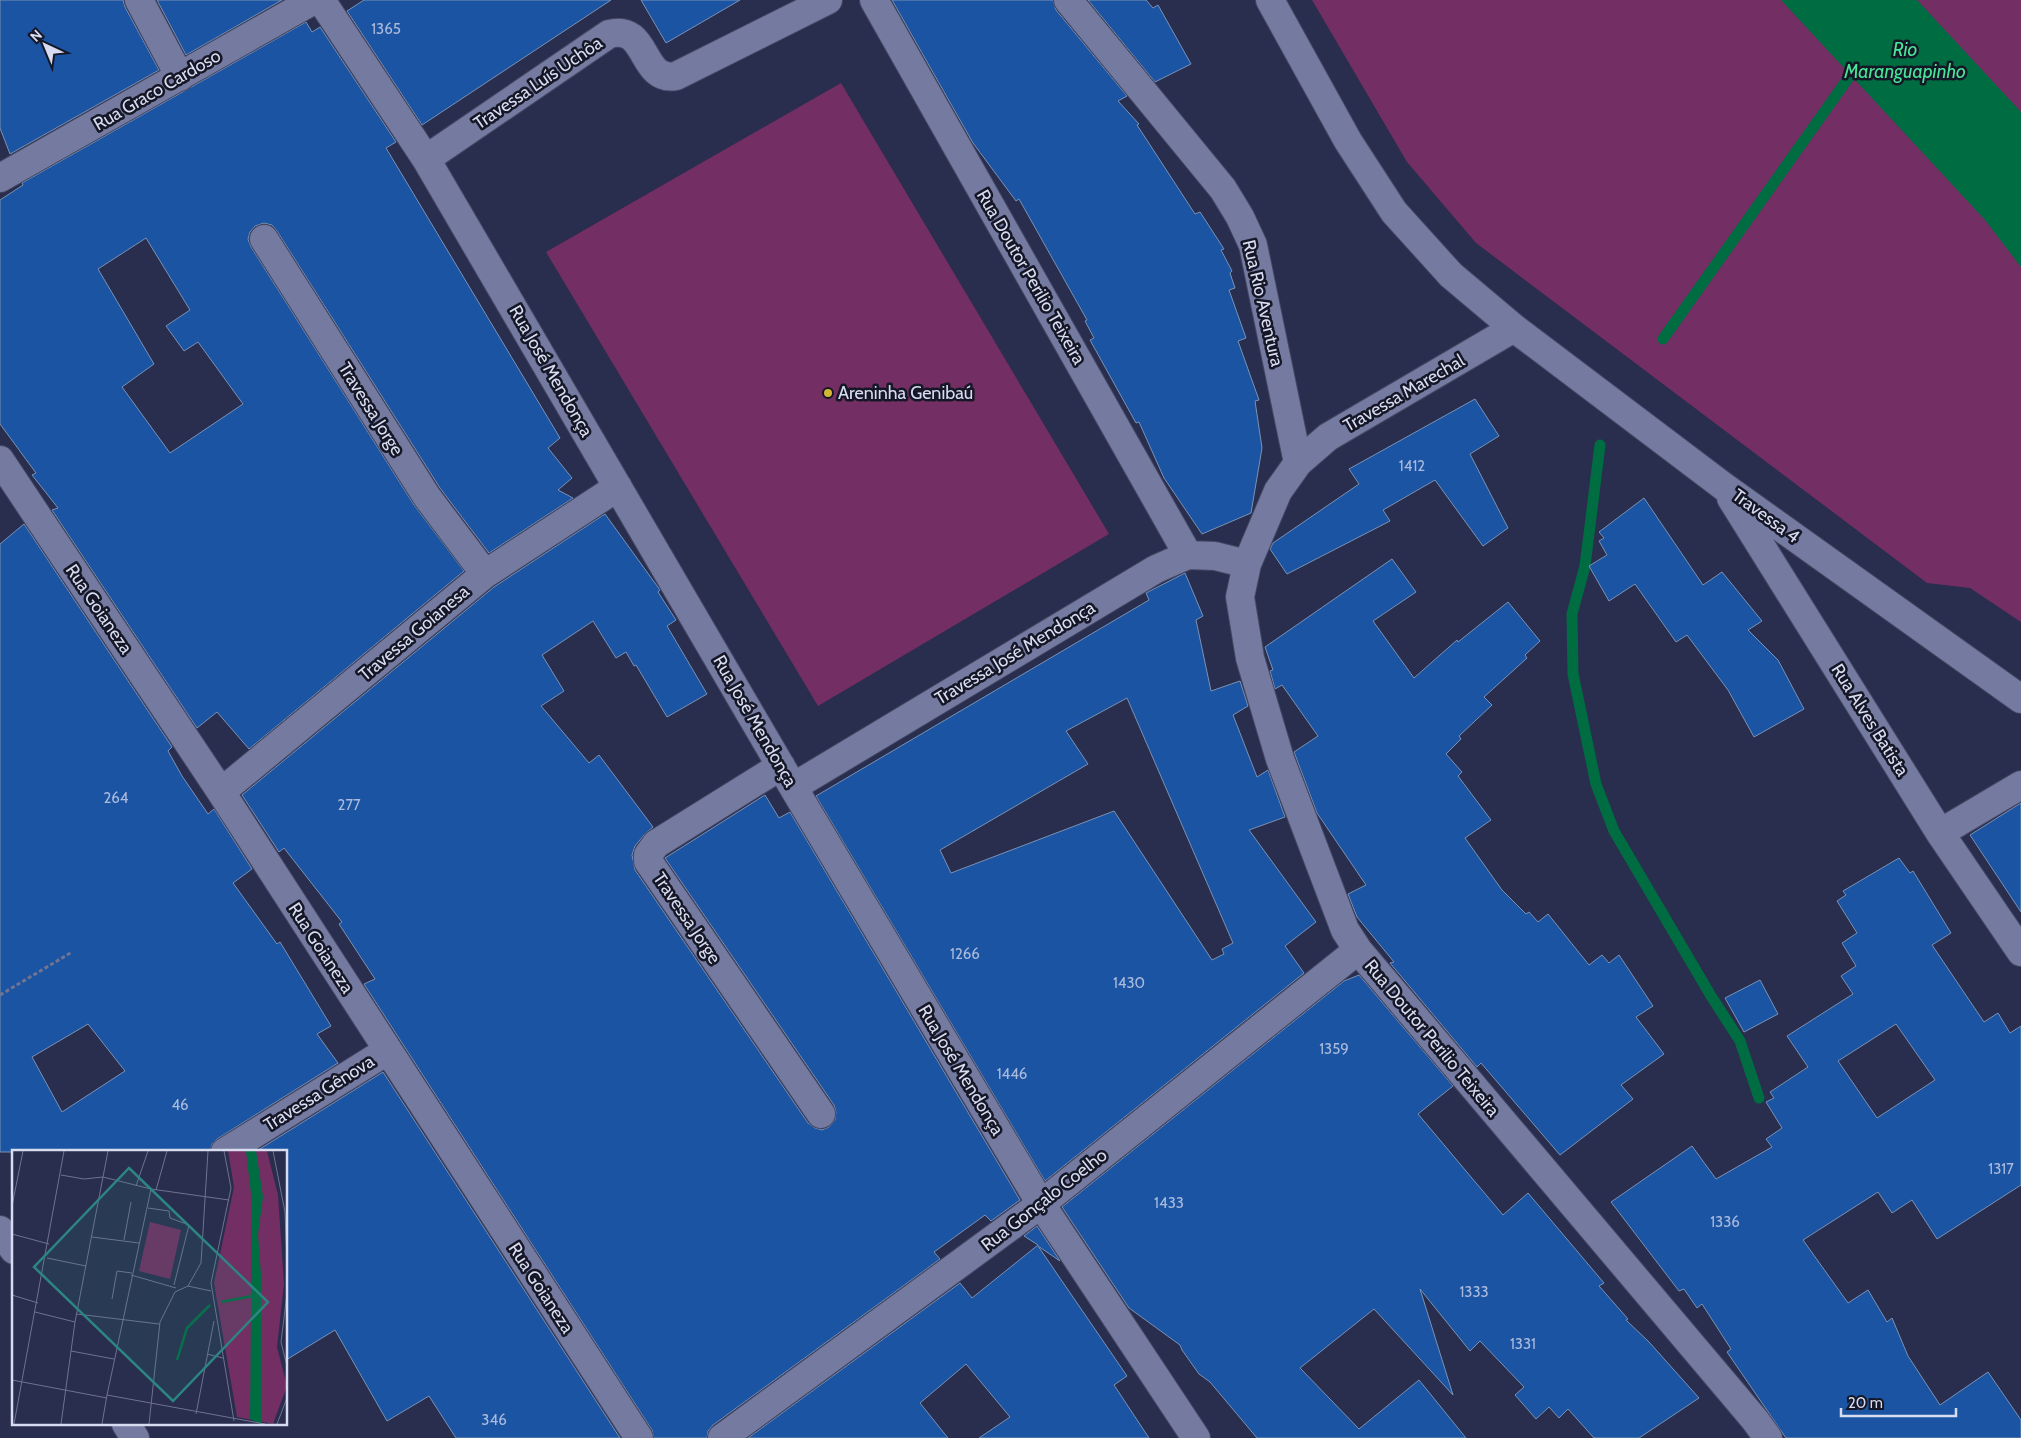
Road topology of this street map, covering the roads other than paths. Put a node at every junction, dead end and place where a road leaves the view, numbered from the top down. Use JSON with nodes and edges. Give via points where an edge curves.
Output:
{"nodes":[{"id":1,"x":138,"y":0,"type":"edge"},
{"id":2,"x":314,"y":0,"type":"edge"},
{"id":3,"x":321,"y":0,"type":"edge"},
{"id":4,"x":828,"y":0,"type":"edge"},
{"id":5,"x":874,"y":0,"type":"edge"},
{"id":6,"x":1068,"y":0,"type":"edge"},
{"id":7,"x":1270,"y":0,"type":"edge"},
{"id":8,"x":180,"y":77,"type":"junction"},
{"id":9,"x":426,"y":159,"type":"junction"},
{"id":10,"x":0,"y":178,"type":"edge"},
{"id":11,"x":264,"y":239,"type":"dead end"},
{"id":12,"x":1514,"y":328,"type":"junction"},
{"id":13,"x":0,"y":460,"type":"edge"},
{"id":14,"x":1298,"y":463,"type":"junction"},
{"id":15,"x":1723,"y":486,"type":"junction"},
{"id":16,"x":618,"y":487,"type":"junction"},
{"id":17,"x":1188,"y":555,"type":"junction"},
{"id":18,"x":1247,"y":564,"type":"junction"},
{"id":19,"x":485,"y":574,"type":"junction"},
{"id":20,"x":2021,"y":699,"type":"edge"},
{"id":21,"x":787,"y":776,"type":"junction"},
{"id":22,"x":2021,"y":785,"type":"edge"},
{"id":23,"x":221,"y":792,"type":"junction"},
{"id":24,"x":1940,"y":833,"type":"junction"},
{"id":25,"x":1358,"y":950,"type":"junction"},
{"id":26,"x":2021,"y":952,"type":"edge"},
{"id":27,"x":387,"y":1051,"type":"junction"},
{"id":28,"x":821,"y":1114,"type":"dead end"},
{"id":29,"x":228,"y":1150,"type":"edge"},
{"id":30,"x":1041,"y":1204,"type":"junction"},
{"id":31,"x":0,"y":1230,"type":"edge"},
{"id":32,"x":12,"y":1247,"type":"edge"},
{"id":33,"x":127,"y":1426,"type":"edge"},
{"id":34,"x":135,"y":1438,"type":"edge"},
{"id":35,"x":639,"y":1438,"type":"edge"},
{"id":36,"x":722,"y":1438,"type":"edge"},
{"id":37,"x":1196,"y":1438,"type":"edge"},
{"id":38,"x":1768,"y":1438,"type":"edge"}],
"edges":[{"from":1,"to":8,"type":"street"},
{"from":2,"to":8,"type":"street","name":"Rua Graco Cardoso"},
{"from":3,"to":9,"type":"street","name":"Rua José Mendonça"},
{"from":4,"to":9,"type":"street","name":"Travessa Luís Uchôa","via":[[667,78],[652,68],[637,42],[626,34],[609,34]]},
{"from":5,"to":17,"type":"street","name":"Rua Doutor Perilio Teixeira"},
{"from":6,"to":14,"type":"street","name":"Rua Rio Aventura","via":[[1223,189],[1240,217],[1253,246]]},
{"from":7,"to":12,"type":"street","via":[[1348,141],[1394,212],[1451,275]]},
{"from":8,"to":10,"type":"street","name":"Rua Graco Cardoso"},
{"from":9,"to":16,"type":"street","name":"Rua José Mendonça"},
{"from":11,"to":19,"type":"street","name":"Travessa Jorge","via":[[427,497]]},
{"from":12,"to":14,"type":"street","name":"Travessa Marechal","via":[[1328,437]]},
{"from":12,"to":15,"type":"street","name":"Travessa 4"},
{"from":13,"to":23,"type":"street","name":"Rua Goianeza"},
{"from":14,"to":18,"type":"street","via":[[1278,492]]},
{"from":15,"to":20,"type":"street","name":"Travessa 4"},
{"from":15,"to":24,"type":"street","name":"Rua Alves Batista"},
{"from":16,"to":19,"type":"street","name":"Travessa Goianesa"},
{"from":16,"to":21,"type":"street","name":"Rua José Mendonça"},
{"from":17,"to":18,"type":"street","name":"Travessa José Mendonça","via":[[1215,556]]},
{"from":17,"to":21,"type":"street","name":"Travessa José Mendonça","via":[[1156,569]]},
{"from":18,"to":25,"type":"street","name":"Rua Doutor Perilio Teixeira","via":[[1240,597],[1250,658],[1293,795],[1345,930]]},
{"from":19,"to":23,"type":"street","name":"Travessa Goianesa"},
{"from":21,"to":28,"type":"street","name":"Travessa Jorge","via":[[656,844],[648,855],[648,861]]},
{"from":21,"to":30,"type":"street","name":"Rua José Mendonça"},
{"from":22,"to":24,"type":"street"},
{"from":23,"to":27,"type":"street","name":"Rua Goianeza"},
{"from":24,"to":26,"type":"street","name":"Rua Alves Batista"},
{"from":25,"to":30,"type":"street","name":"Rua Gonçalo Coelho"},
{"from":25,"to":38,"type":"street","name":"Rua Doutor Perilio Teixeira"},
{"from":27,"to":29,"type":"street","name":"Travessa Gênova"},
{"from":27,"to":35,"type":"street","name":"Rua Goianeza"},
{"from":30,"to":36,"type":"street","name":"Rua Gonçalo Coelho"},
{"from":30,"to":37,"type":"street","name":"Rua José Mendonça"},
{"from":31,"to":32,"type":"street"},
{"from":33,"to":34,"type":"street"}]}
